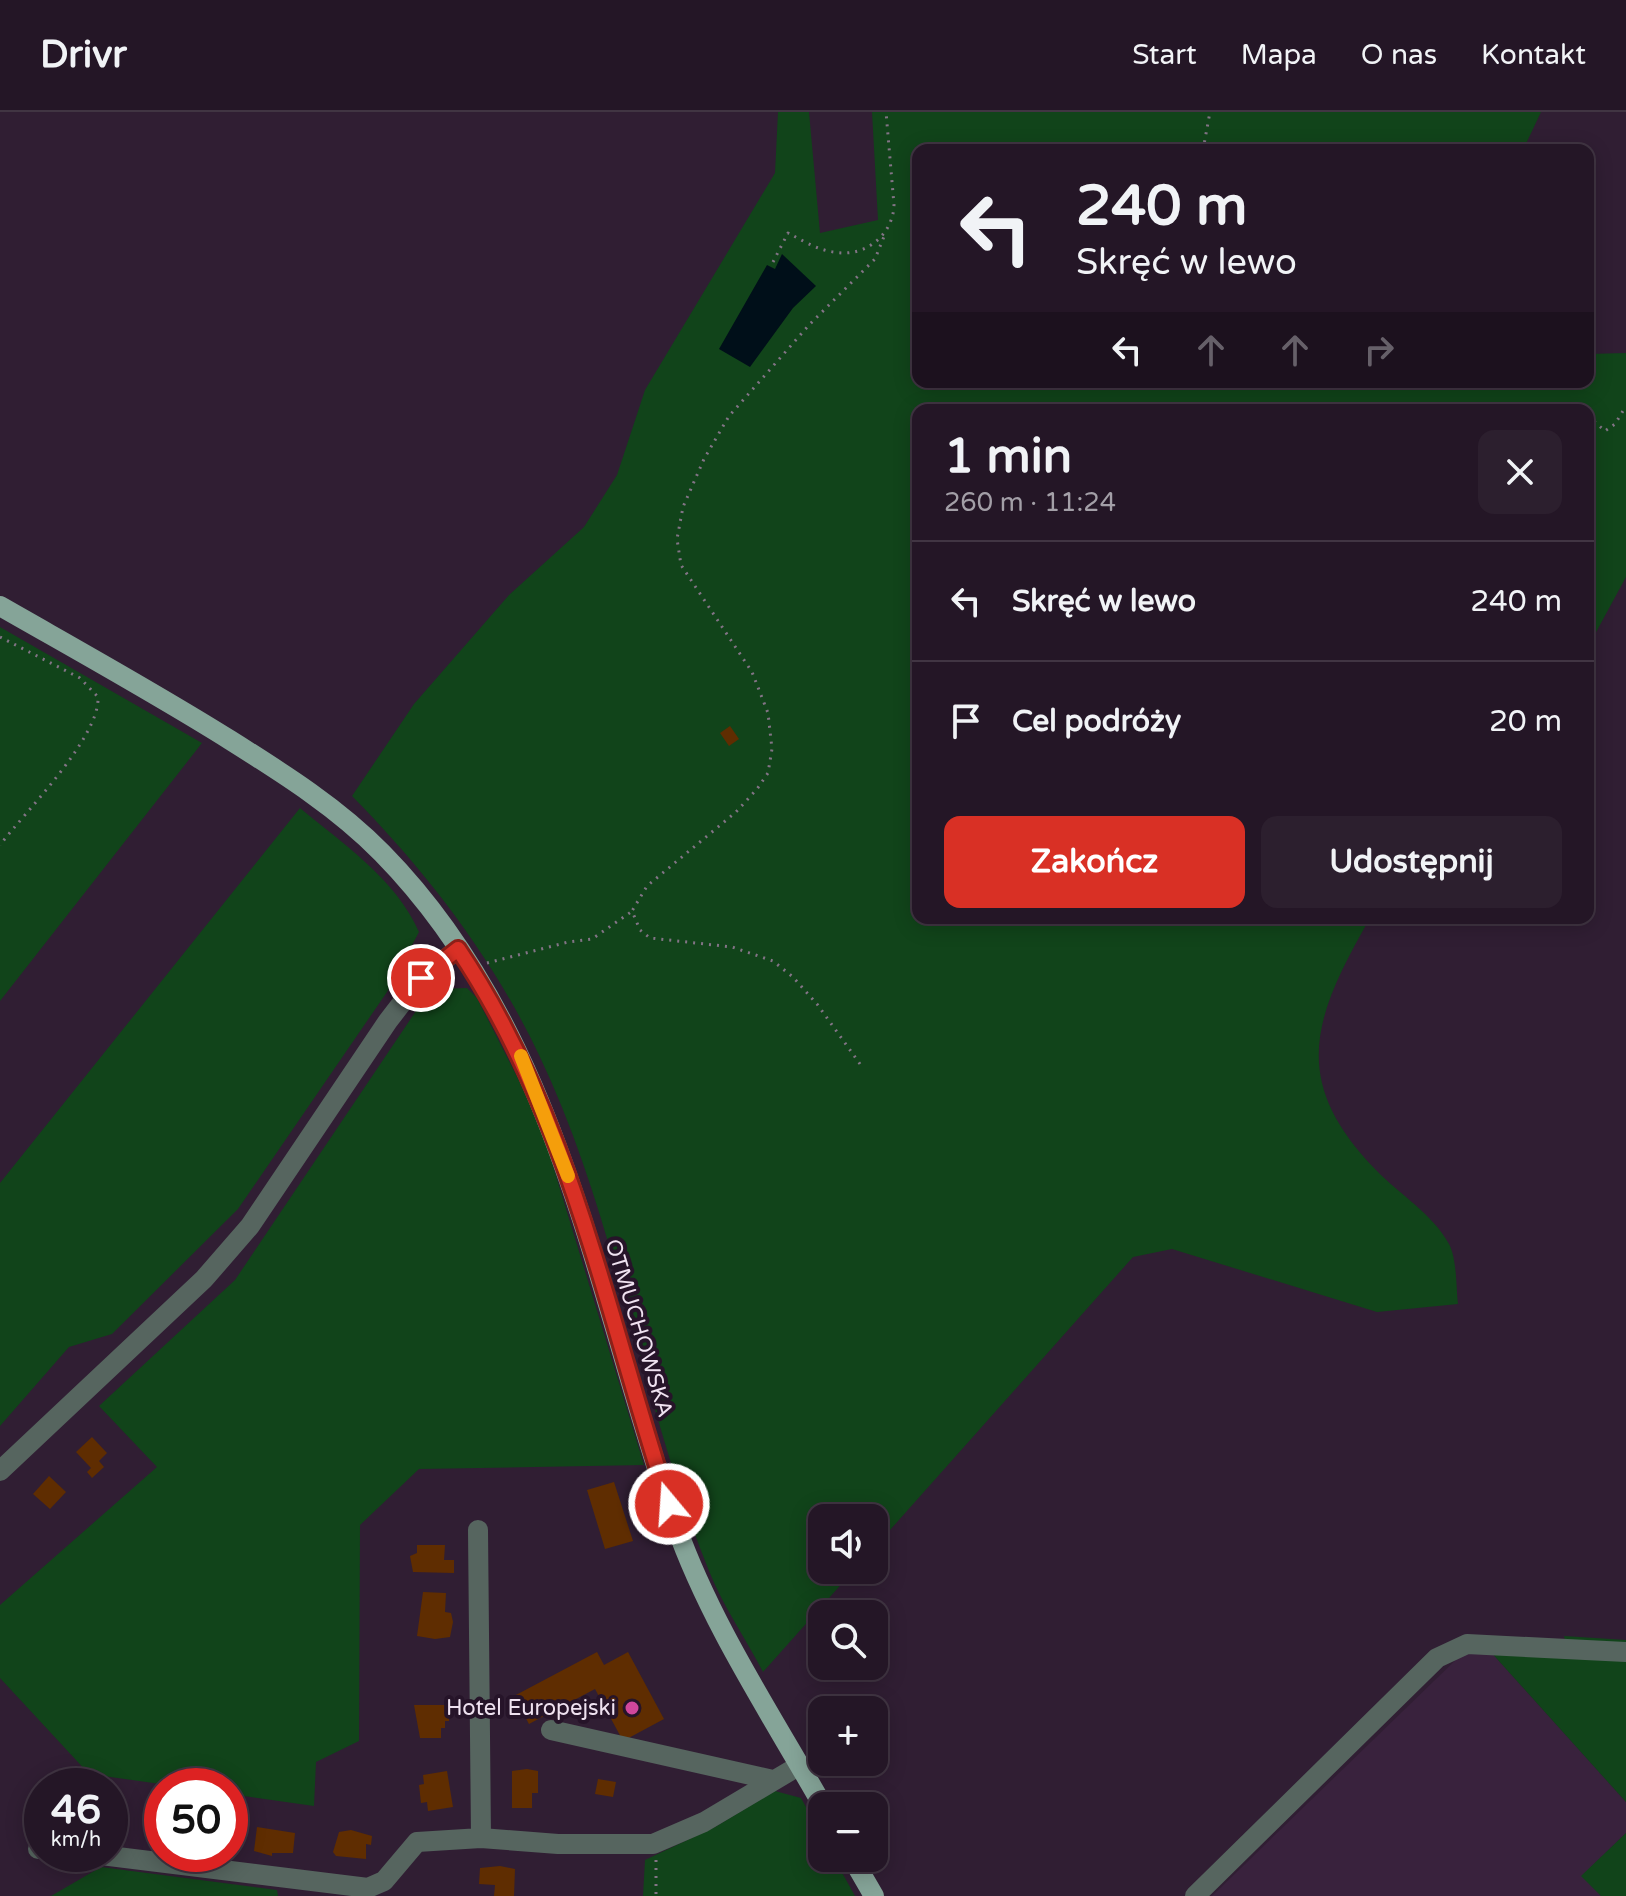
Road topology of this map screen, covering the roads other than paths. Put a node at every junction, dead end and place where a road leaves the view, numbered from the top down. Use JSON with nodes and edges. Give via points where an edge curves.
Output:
{"nodes":[{"id":1,"x":0,"y":606,"type":"edge"},
{"id":2,"x":458,"y":949,"type":"junction"},
{"id":3,"x":0,"y":1471,"type":"edge"},
{"id":4,"x":478,"y":1530,"type":"dead end"},
{"id":5,"x":1626,"y":1652,"type":"edge"},
{"id":6,"x":551,"y":1730,"type":"dead end"},
{"id":7,"x":800,"y":1765,"type":"junction"},
{"id":8,"x":773,"y":1780,"type":"junction"},
{"id":9,"x":815,"y":1792,"type":"edge"},
{"id":10,"x":481,"y":1838,"type":"junction"},
{"id":11,"x":128,"y":1858,"type":"edge"},
{"id":12,"x":860,"y":1872,"type":"edge"},
{"id":13,"x":874,"y":1896,"type":"edge"},
{"id":14,"x":1195,"y":1896,"type":"edge"}],
"edges":[{"from":1,"to":2,"type":"main road","name":"OTMUCHOWSKA","via":[[189,714],[305,788],[360,831],[399,872]]},
{"from":2,"to":3,"type":"street","via":[[421,978],[250,1226],[204,1279]]},
{"from":2,"to":7,"type":"main road","name":"OTMUCHOWSKA","via":[[512,1039],[552,1129],[689,1559]]},
{"from":4,"to":10,"type":"street"},
{"from":5,"to":14,"type":"street","via":[[1490,1643],[1454,1648],[1437,1658]]},
{"from":6,"to":8,"type":"street"},
{"from":7,"to":8,"type":"street"},
{"from":7,"to":9,"type":"main road","name":"OTMUCHOWSKA"},
{"from":8,"to":10,"type":"street","via":[[704,1822],[653,1844]]},
{"from":10,"to":11,"type":"street","via":[[417,1842],[384,1881],[368,1888]]},
{"from":12,"to":13,"type":"main road"}]}
